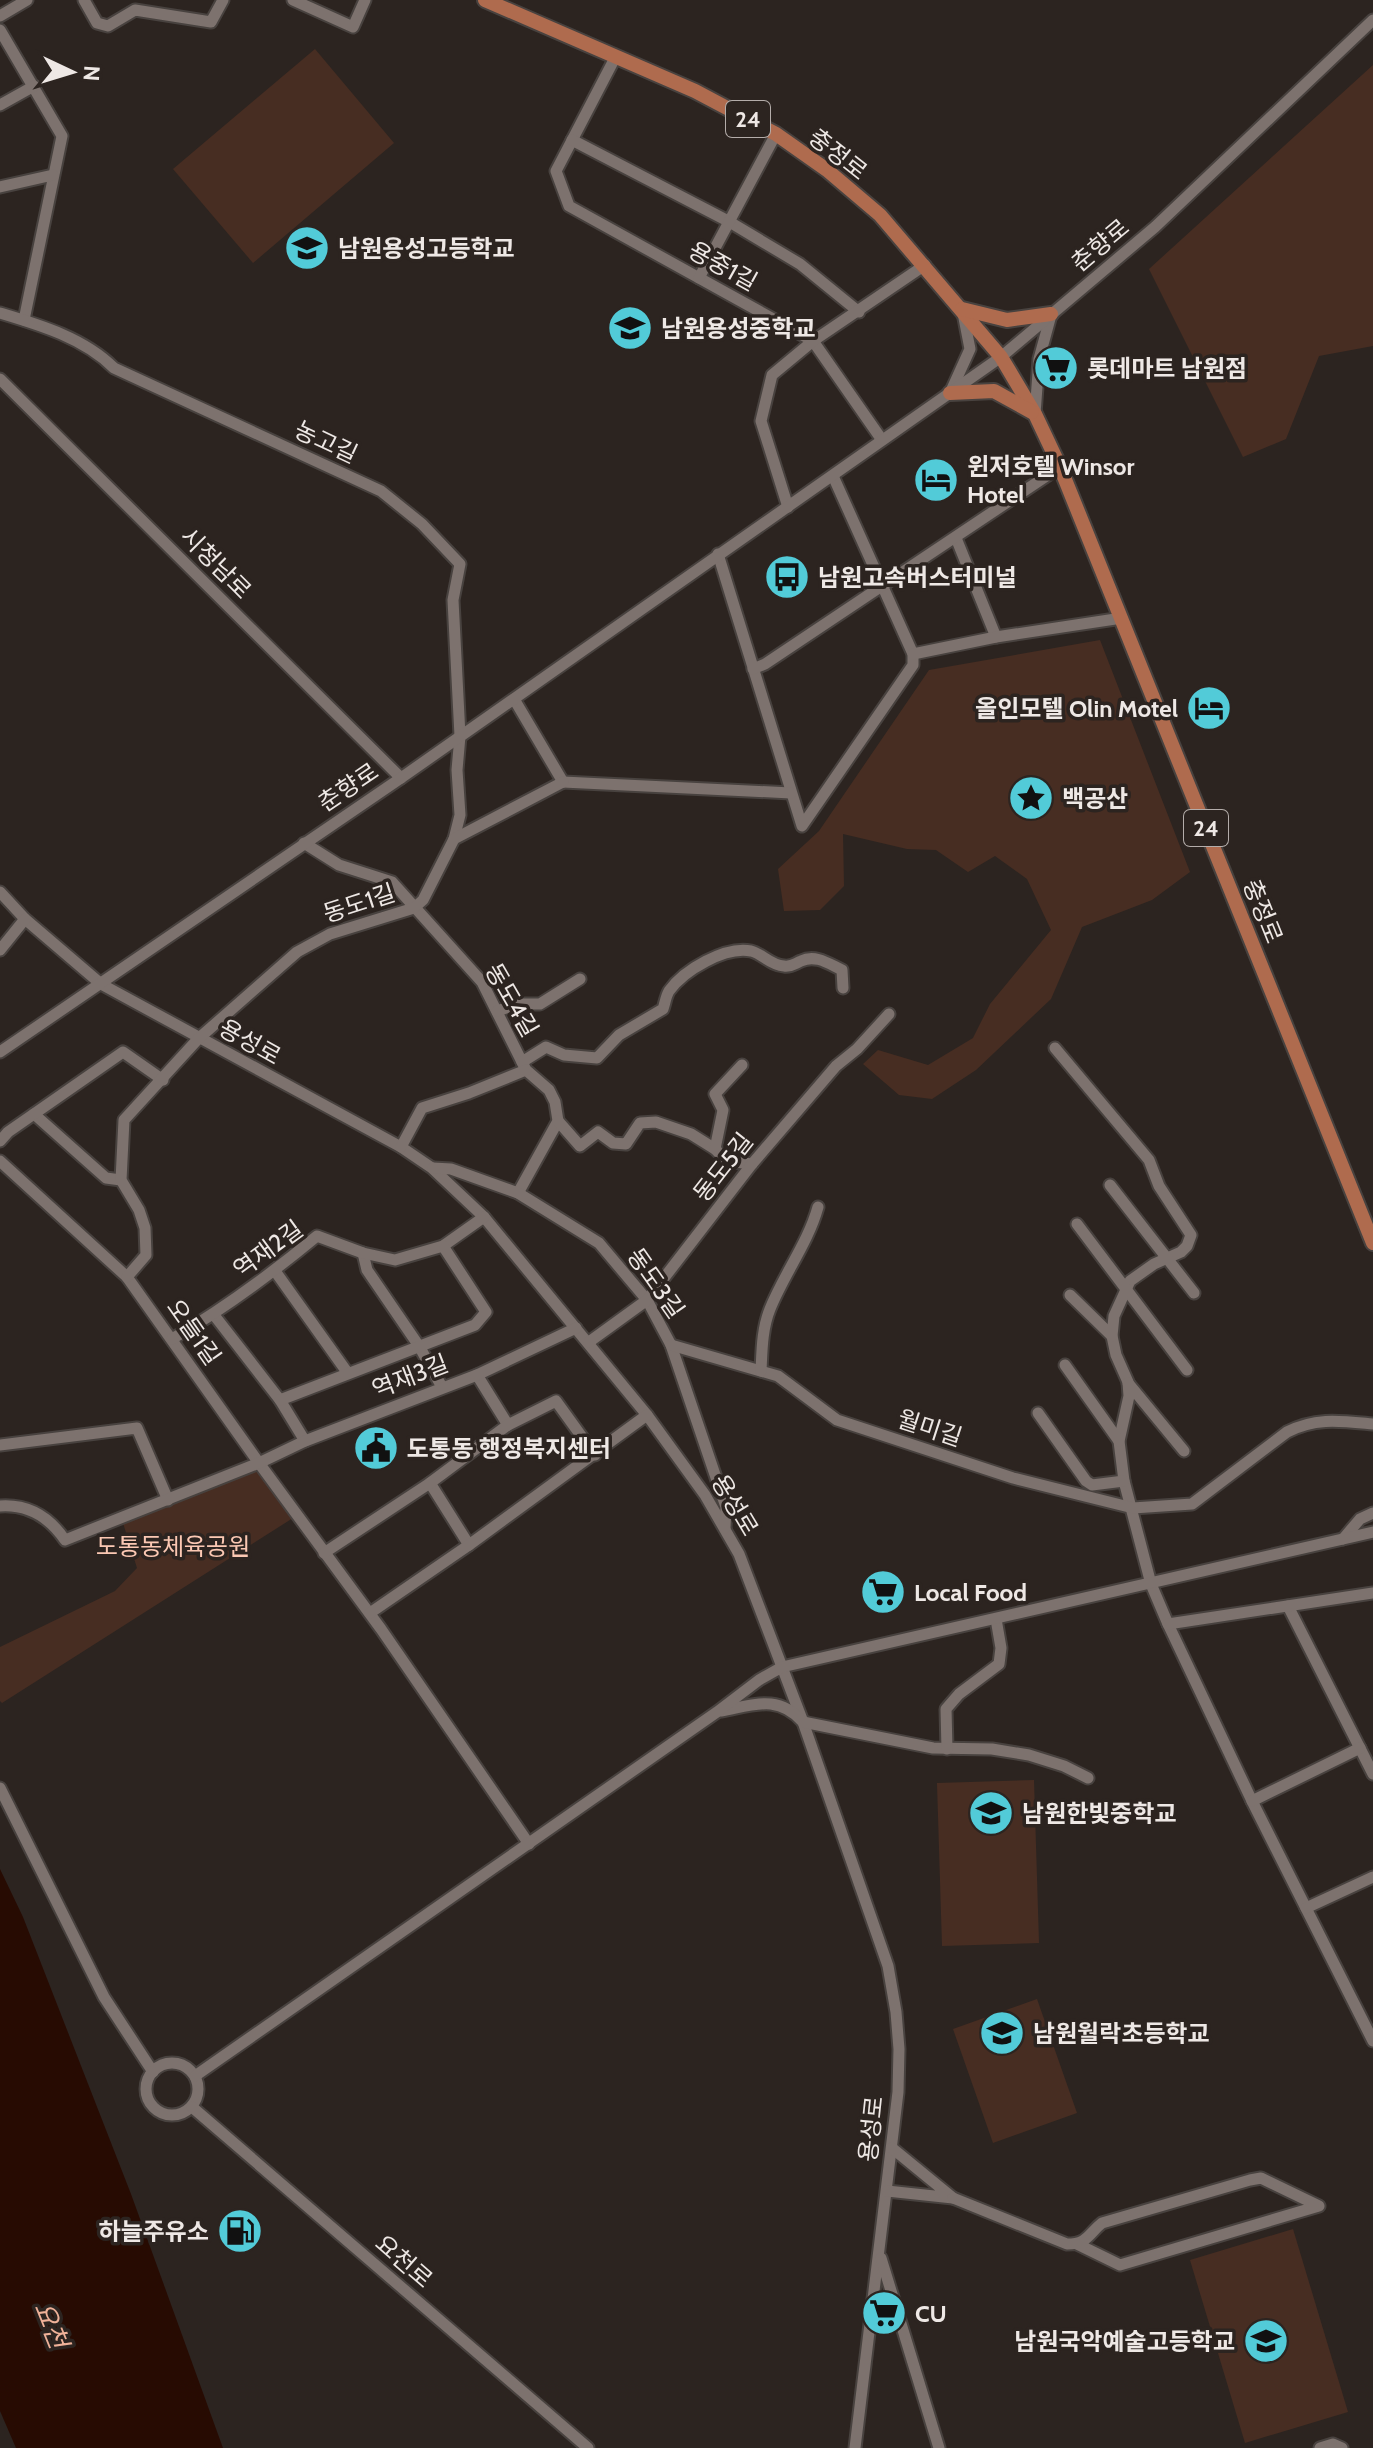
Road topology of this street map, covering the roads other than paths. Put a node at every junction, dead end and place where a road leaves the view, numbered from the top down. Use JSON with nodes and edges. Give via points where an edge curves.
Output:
{"nodes":[{"id":1,"x":27,"y":0,"type":"edge"},
{"id":2,"x":84,"y":0,"type":"edge"},
{"id":3,"x":223,"y":0,"type":"edge"},
{"id":4,"x":293,"y":0,"type":"edge"},
{"id":5,"x":365,"y":0,"type":"edge"},
{"id":6,"x":485,"y":0,"type":"edge"},
{"id":7,"x":0,"y":16,"type":"edge"},
{"id":8,"x":1373,"y":20,"type":"edge"},
{"id":9,"x":0,"y":30,"type":"edge"},
{"id":10,"x":616,"y":56,"type":"junction"},
{"id":11,"x":34,"y":86,"type":"junction"},
{"id":12,"x":0,"y":105,"type":"edge"},
{"id":13,"x":776,"y":134,"type":"junction"},
{"id":14,"x":572,"y":140,"type":"junction"},
{"id":15,"x":53,"y":175,"type":"junction"},
{"id":16,"x":0,"y":187,"type":"edge"},
{"id":17,"x":728,"y":221,"type":"junction"},
{"id":18,"x":925,"y":265,"type":"junction"},
{"id":19,"x":699,"y":278,"type":"junction"},
{"id":20,"x":962,"y":309,"type":"junction"},
{"id":21,"x":859,"y":312,"type":"junction"},
{"id":22,"x":0,"y":313,"type":"edge"},
{"id":23,"x":1051,"y":314,"type":"junction"},
{"id":24,"x":24,"y":320,"type":"junction"},
{"id":25,"x":813,"y":341,"type":"junction"},
{"id":26,"x":1001,"y":357,"type":"junction"},
{"id":27,"x":0,"y":379,"type":"edge"},
{"id":28,"x":950,"y":393,"type":"junction"},
{"id":29,"x":1035,"y":414,"type":"junction"},
{"id":30,"x":882,"y":440,"type":"junction"},
{"id":31,"x":1060,"y":467,"type":"junction"},
{"id":32,"x":833,"y":476,"type":"junction"},
{"id":33,"x":788,"y":507,"type":"junction"},
{"id":34,"x":956,"y":538,"type":"junction"},
{"id":35,"x":718,"y":554,"type":"junction"},
{"id":36,"x":883,"y":584,"type":"junction"},
{"id":37,"x":1122,"y":618,"type":"junction"},
{"id":38,"x":996,"y":637,"type":"junction"},
{"id":39,"x":913,"y":654,"type":"junction"},
{"id":40,"x":753,"y":669,"type":"junction"},
{"id":41,"x":514,"y":699,"type":"junction"},
{"id":42,"x":460,"y":736,"type":"junction"},
{"id":43,"x":401,"y":778,"type":"junction"},
{"id":44,"x":563,"y":782,"type":"junction"},
{"id":45,"x":791,"y":793,"type":"junction"},
{"id":46,"x":454,"y":839,"type":"junction"},
{"id":47,"x":304,"y":843,"type":"junction"},
{"id":48,"x":0,"y":892,"type":"edge"},
{"id":49,"x":414,"y":908,"type":"junction"},
{"id":50,"x":25,"y":919,"type":"junction"},
{"id":51,"x":0,"y":950,"type":"edge"},
{"id":52,"x":580,"y":979,"type":"dead end"},
{"id":53,"x":101,"y":984,"type":"junction"},
{"id":54,"x":843,"y":988,"type":"dead end"},
{"id":55,"x":497,"y":1011,"type":"junction"},
{"id":56,"x":889,"y":1014,"type":"dead end"},
{"id":57,"x":198,"y":1039,"type":"junction"},
{"id":58,"x":1055,"y":1048,"type":"dead end"},
{"id":59,"x":0,"y":1052,"type":"edge"},
{"id":60,"x":742,"y":1065,"type":"dead end"},
{"id":61,"x":524,"y":1066,"type":"junction"},
{"id":62,"x":163,"y":1080,"type":"junction"},
{"id":63,"x":34,"y":1114,"type":"junction"},
{"id":64,"x":558,"y":1121,"type":"junction"},
{"id":65,"x":0,"y":1141,"type":"edge"},
{"id":66,"x":401,"y":1147,"type":"junction"},
{"id":67,"x":715,"y":1149,"type":"junction"},
{"id":68,"x":0,"y":1161,"type":"edge"},
{"id":69,"x":752,"y":1164,"type":"junction"},
{"id":70,"x":432,"y":1168,"type":"junction"},
{"id":71,"x":121,"y":1180,"type":"junction"},
{"id":72,"x":1110,"y":1185,"type":"dead end"},
{"id":73,"x":518,"y":1193,"type":"junction"},
{"id":74,"x":818,"y":1207,"type":"dead end"},
{"id":75,"x":484,"y":1217,"type":"junction"},
{"id":76,"x":1368,"y":1217,"type":"edge"},
{"id":77,"x":1077,"y":1224,"type":"dead end"},
{"id":78,"x":1373,"y":1243,"type":"edge"},
{"id":79,"x":443,"y":1246,"type":"junction"},
{"id":80,"x":363,"y":1253,"type":"junction"},
{"id":81,"x":1169,"y":1258,"type":"junction"},
{"id":82,"x":275,"y":1271,"type":"junction"},
{"id":83,"x":127,"y":1277,"type":"junction"},
{"id":84,"x":1126,"y":1290,"type":"junction"},
{"id":85,"x":1194,"y":1293,"type":"dead end"},
{"id":86,"x":1070,"y":1295,"type":"dead end"},
{"id":87,"x":647,"y":1300,"type":"junction"},
{"id":88,"x":214,"y":1315,"type":"junction"},
{"id":89,"x":576,"y":1328,"type":"junction"},
{"id":90,"x":1112,"y":1336,"type":"junction"},
{"id":91,"x":172,"y":1339,"type":"junction"},
{"id":92,"x":589,"y":1342,"type":"junction"},
{"id":93,"x":671,"y":1345,"type":"junction"},
{"id":94,"x":419,"y":1346,"type":"junction"},
{"id":95,"x":1065,"y":1365,"type":"dead end"},
{"id":96,"x":1187,"y":1370,"type":"dead end"},
{"id":97,"x":761,"y":1371,"type":"junction"},
{"id":98,"x":347,"y":1372,"type":"junction"},
{"id":99,"x":477,"y":1375,"type":"junction"},
{"id":100,"x":1128,"y":1382,"type":"junction"},
{"id":101,"x":442,"y":1387,"type":"junction"},
{"id":102,"x":280,"y":1400,"type":"junction"},
{"id":103,"x":1038,"y":1413,"type":"dead end"},
{"id":104,"x":647,"y":1415,"type":"junction"},
{"id":105,"x":1373,"y":1424,"type":"edge"},
{"id":106,"x":508,"y":1425,"type":"junction"},
{"id":107,"x":305,"y":1441,"type":"junction"},
{"id":108,"x":1119,"y":1441,"type":"junction"},
{"id":109,"x":0,"y":1445,"type":"edge"},
{"id":110,"x":1184,"y":1451,"type":"dead end"},
{"id":111,"x":595,"y":1455,"type":"junction"},
{"id":112,"x":259,"y":1463,"type":"junction"},
{"id":113,"x":1124,"y":1481,"type":"junction"},
{"id":114,"x":430,"y":1483,"type":"junction"},
{"id":115,"x":168,"y":1500,"type":"junction"},
{"id":116,"x":0,"y":1506,"type":"edge"},
{"id":117,"x":1133,"y":1508,"type":"junction"},
{"id":118,"x":1373,"y":1513,"type":"edge"},
{"id":119,"x":725,"y":1528,"type":"junction"},
{"id":120,"x":1373,"y":1532,"type":"edge"},
{"id":121,"x":1343,"y":1539,"type":"junction"},
{"id":122,"x":469,"y":1545,"type":"junction"},
{"id":123,"x":324,"y":1553,"type":"junction"},
{"id":124,"x":1151,"y":1584,"type":"junction"},
{"id":125,"x":1373,"y":1593,"type":"edge"},
{"id":126,"x":1288,"y":1606,"type":"junction"},
{"id":127,"x":370,"y":1613,"type":"junction"},
{"id":128,"x":996,"y":1619,"type":"junction"},
{"id":129,"x":1168,"y":1624,"type":"junction"},
{"id":130,"x":782,"y":1667,"type":"junction"},
{"id":131,"x":717,"y":1712,"type":"junction"},
{"id":132,"x":803,"y":1722,"type":"junction"},
{"id":133,"x":1360,"y":1748,"type":"junction"},
{"id":134,"x":947,"y":1749,"type":"junction"},
{"id":135,"x":1373,"y":1774,"type":"edge"},
{"id":136,"x":1088,"y":1778,"type":"dead end"},
{"id":137,"x":0,"y":1788,"type":"edge"},
{"id":138,"x":1252,"y":1801,"type":"junction"},
{"id":139,"x":529,"y":1844,"type":"junction"},
{"id":140,"x":1373,"y":1877,"type":"edge"},
{"id":141,"x":1306,"y":1908,"type":"junction"},
{"id":142,"x":1373,"y":2041,"type":"edge"},
{"id":143,"x":153,"y":2072,"type":"junction"},
{"id":144,"x":195,"y":2076,"type":"junction"},
{"id":145,"x":192,"y":2107,"type":"junction"},
{"id":146,"x":892,"y":2148,"type":"junction"},
{"id":147,"x":887,"y":2191,"type":"junction"},
{"id":148,"x":953,"y":2198,"type":"junction"},
{"id":149,"x":1077,"y":2244,"type":"junction"},
{"id":150,"x":880,"y":2254,"type":"junction"},
{"id":151,"x":588,"y":2448,"type":"edge"},
{"id":152,"x":855,"y":2448,"type":"edge"},
{"id":153,"x":939,"y":2448,"type":"edge"},
{"id":154,"x":1320,"y":2448,"type":"edge"},
{"id":155,"x":1342,"y":2448,"type":"edge"}],
"edges":[{"from":1,"to":7,"type":"street"},
{"from":2,"to":3,"type":"street","via":[[97,23],[108,26],[135,10],[211,22]]},
{"from":4,"to":5,"type":"street","via":[[353,27]]},
{"from":6,"to":10,"type":"main road","name":"충정로","number":"24"},
{"from":8,"to":23,"type":"street","name":"춘향로","via":[[1155,227]]},
{"from":9,"to":11,"type":"street"},
{"from":10,"to":13,"type":"main road","name":"충정로","number":"24"},
{"from":10,"to":14,"type":"street","name":"용중1길"},
{"from":11,"to":12,"type":"street"},
{"from":11,"to":15,"type":"street","via":[[62,136]]},
{"from":13,"to":17,"type":"street"},
{"from":13,"to":18,"type":"main road","name":"충정로","number":"24","via":[[880,215]]},
{"from":14,"to":17,"type":"street","name":"용중1길"},
{"from":14,"to":19,"type":"street","name":"용중1길","via":[[556,171],[569,206]]},
{"from":15,"to":16,"type":"street"},
{"from":15,"to":24,"type":"street"},
{"from":17,"to":19,"type":"street"},
{"from":17,"to":21,"type":"street","name":"용중1길","via":[[800,264]]},
{"from":18,"to":20,"type":"main road","name":"충정로","number":"24"},
{"from":18,"to":21,"type":"street"},
{"from":19,"to":25,"type":"street","name":"용중1길"},
{"from":20,"to":23,"type":"main road","via":[[1007,320]]},
{"from":20,"to":26,"type":"main road","name":"충정로","number":"24"},
{"from":20,"to":28,"type":"street","via":[[970,349]]},
{"from":21,"to":25,"type":"street"},
{"from":22,"to":24,"type":"street","name":"농고길"},
{"from":23,"to":26,"type":"street","name":"춘향로"},
{"from":23,"to":29,"type":"street","via":[[1039,359]]},
{"from":24,"to":42,"type":"street","name":"농고길","via":[[96,351],[114,368],[381,491],[422,524],[460,564],[453,600]]},
{"from":25,"to":30,"type":"street","name":"용중1길"},
{"from":25,"to":33,"type":"street","via":[[772,375],[761,421]]},
{"from":26,"to":28,"type":"street","name":"춘향로"},
{"from":26,"to":29,"type":"main road","name":"충정로","number":"24"},
{"from":27,"to":43,"type":"street","name":"시청남로"},
{"from":28,"to":29,"type":"main road","via":[[994,391]]},
{"from":28,"to":30,"type":"street","name":"춘향로"},
{"from":29,"to":31,"type":"main road","name":"충정로","number":"24"},
{"from":30,"to":32,"type":"street","name":"춘향로"},
{"from":31,"to":34,"type":"street"},
{"from":31,"to":37,"type":"main road","name":"충정로","number":"24"},
{"from":32,"to":33,"type":"street","name":"춘향로"},
{"from":32,"to":36,"type":"street"},
{"from":33,"to":35,"type":"street","name":"춘향로"},
{"from":34,"to":36,"type":"street"},
{"from":34,"to":38,"type":"street"},
{"from":35,"to":40,"type":"street"},
{"from":35,"to":41,"type":"street","name":"춘향로"},
{"from":36,"to":39,"type":"street"},
{"from":36,"to":40,"type":"street"},
{"from":37,"to":38,"type":"street"},
{"from":37,"to":76,"type":"main road","name":"충정로","number":"24"},
{"from":38,"to":39,"type":"street"},
{"from":39,"to":45,"type":"street","via":[[913,665],[802,826]]},
{"from":40,"to":45,"type":"street"},
{"from":41,"to":42,"type":"street","name":"춘향로"},
{"from":41,"to":44,"type":"street"},
{"from":42,"to":43,"type":"street","name":"춘향로"},
{"from":42,"to":46,"type":"street","name":"동도1길","via":[[460,815]]},
{"from":43,"to":47,"type":"street","name":"춘향로"},
{"from":44,"to":45,"type":"street"},
{"from":44,"to":46,"type":"street"},
{"from":46,"to":49,"type":"street","name":"동도1길"},
{"from":47,"to":49,"type":"street","name":"동도4길","via":[[339,865],[392,882]]},
{"from":47,"to":53,"type":"street","name":"춘향로"},
{"from":48,"to":50,"type":"street","name":"용성로"},
{"from":49,"to":55,"type":"street","name":"동도4길","via":[[482,982]]},
{"from":49,"to":57,"type":"street","name":"동도1길","via":[[330,934],[297,952]]},
{"from":50,"to":51,"type":"street"},
{"from":50,"to":53,"type":"street","name":"용성로"},
{"from":52,"to":55,"type":"street","via":[[540,1004]]},
{"from":53,"to":57,"type":"street","name":"용성로"},
{"from":53,"to":59,"type":"street","name":"춘향로"},
{"from":54,"to":61,"type":"street","via":[[842,970],[817,958],[779,966],[756,952],[738,949],[714,956],[683,978],[668,992],[663,1009],[619,1035],[597,1058],[564,1055],[546,1047]]},
{"from":55,"to":61,"type":"street","name":"동도4길"},
{"from":56,"to":69,"type":"street","name":"동도5길","via":[[836,1066]]},
{"from":57,"to":62,"type":"street","name":"동도1길"},
{"from":57,"to":66,"type":"street","name":"용성로"},
{"from":58,"to":81,"type":"street","via":[[1149,1160],[1191,1235],[1187,1246]]},
{"from":60,"to":67,"type":"street","via":[[715,1094],[723,1110]]},
{"from":61,"to":64,"type":"street","name":"동도4길","via":[[549,1090]]},
{"from":61,"to":66,"type":"street","via":[[469,1093],[422,1108]]},
{"from":62,"to":63,"type":"street","via":[[123,1052]]},
{"from":62,"to":71,"type":"street","name":"동도1길","via":[[124,1120]]},
{"from":63,"to":65,"type":"street"},
{"from":63,"to":71,"type":"street","via":[[106,1178]]},
{"from":64,"to":67,"type":"street","via":[[580,1146],[598,1132],[613,1143],[626,1144],[640,1123],[656,1122]]},
{"from":64,"to":73,"type":"street"},
{"from":66,"to":70,"type":"street","name":"용성로"},
{"from":67,"to":69,"type":"street","via":[[727,1161]]},
{"from":68,"to":83,"type":"street","name":"오들1길"},
{"from":69,"to":87,"type":"street","name":"동도5길"},
{"from":70,"to":73,"type":"street","name":"동도3길","via":[[451,1169]]},
{"from":70,"to":75,"type":"street","name":"용성로"},
{"from":71,"to":83,"type":"street","via":[[145,1228],[146,1255]]},
{"from":72,"to":81,"type":"street"},
{"from":73,"to":87,"type":"street","name":"동도3길","via":[[599,1243]]},
{"from":74,"to":97,"type":"street","via":[[770,1309]]},
{"from":75,"to":79,"type":"street","name":"역재2길"},
{"from":75,"to":89,"type":"street","name":"용성로"},
{"from":76,"to":78,"type":"main road","name":"충정로","number":"24"},
{"from":77,"to":84,"type":"street"},
{"from":79,"to":80,"type":"street","name":"역재2길","via":[[395,1260]]},
{"from":79,"to":94,"type":"street","via":[[486,1312],[475,1325]]},
{"from":80,"to":82,"type":"street","name":"역재2길","via":[[317,1236]]},
{"from":80,"to":94,"type":"street","via":[[367,1270]]},
{"from":81,"to":84,"type":"street","via":[[1130,1281]]},
{"from":81,"to":85,"type":"street"},
{"from":82,"to":88,"type":"street","name":"역재2길"},
{"from":82,"to":98,"type":"street"},
{"from":83,"to":91,"type":"street","name":"오들1길"},
{"from":84,"to":90,"type":"street"},
{"from":84,"to":96,"type":"street"},
{"from":86,"to":90,"type":"street"},
{"from":87,"to":92,"type":"street","name":"동도5길"},
{"from":87,"to":93,"type":"street","name":"동도3길"},
{"from":88,"to":91,"type":"street","name":"역재2길"},
{"from":88,"to":102,"type":"street"},
{"from":89,"to":92,"type":"street","name":"용성로"},
{"from":89,"to":99,"type":"street","name":"역재3길"},
{"from":90,"to":100,"type":"street"},
{"from":91,"to":112,"type":"street","name":"오들1길"},
{"from":92,"to":104,"type":"street","name":"용성로"},
{"from":93,"to":97,"type":"street","name":"월미길"},
{"from":93,"to":119,"type":"street","name":"동도3길","via":[[726,1507]]},
{"from":94,"to":98,"type":"street"},
{"from":94,"to":101,"type":"street"},
{"from":95,"to":108,"type":"street"},
{"from":97,"to":117,"type":"street","name":"월미길","via":[[778,1376],[837,1420],[1013,1478]]},
{"from":98,"to":102,"type":"street"},
{"from":99,"to":101,"type":"street","name":"역재3길"},
{"from":99,"to":106,"type":"street"},
{"from":100,"to":108,"type":"street"},
{"from":100,"to":110,"type":"street"},
{"from":101,"to":107,"type":"street","name":"역재3길"},
{"from":102,"to":107,"type":"street"},
{"from":103,"to":113,"type":"street","via":[[1092,1485]]},
{"from":104,"to":111,"type":"street"},
{"from":104,"to":119,"type":"street","name":"용성로"},
{"from":105,"to":117,"type":"street","name":"월미길","via":[[1303,1424],[1192,1504]]},
{"from":106,"to":111,"type":"street","via":[[556,1401]]},
{"from":106,"to":114,"type":"street"},
{"from":107,"to":112,"type":"street","name":"역재3길"},
{"from":108,"to":113,"type":"street"},
{"from":109,"to":115,"type":"street","via":[[137,1428]]},
{"from":111,"to":122,"type":"street"},
{"from":112,"to":115,"type":"street","name":"역재3길"},
{"from":112,"to":123,"type":"street","name":"오들1길"},
{"from":113,"to":117,"type":"street"},
{"from":114,"to":122,"type":"street"},
{"from":114,"to":123,"type":"street"},
{"from":115,"to":116,"type":"street","name":"역재3길","via":[[65,1540],[38,1513]]},
{"from":117,"to":124,"type":"street"},
{"from":118,"to":121,"type":"street"},
{"from":119,"to":130,"type":"street","name":"용성로"},
{"from":120,"to":121,"type":"street"},
{"from":121,"to":124,"type":"street"},
{"from":122,"to":127,"type":"street"},
{"from":123,"to":127,"type":"street","name":"오들1길"},
{"from":124,"to":128,"type":"street"},
{"from":124,"to":129,"type":"street"},
{"from":125,"to":126,"type":"street"},
{"from":126,"to":129,"type":"street"},
{"from":126,"to":133,"type":"street"},
{"from":127,"to":139,"type":"street","name":"오들1길"},
{"from":128,"to":130,"type":"street"},
{"from":128,"to":134,"type":"street","via":[[999,1664],[946,1709]]},
{"from":129,"to":138,"type":"street"},
{"from":130,"to":131,"type":"street"},
{"from":130,"to":132,"type":"street","name":"용성로"},
{"from":131,"to":132,"type":"street","via":[[777,1704]]},
{"from":131,"to":139,"type":"street"},
{"from":132,"to":134,"type":"street"},
{"from":132,"to":146,"type":"street","name":"용성로","via":[[888,1966],[899,2049]]},
{"from":133,"to":135,"type":"street"},
{"from":133,"to":138,"type":"street"},
{"from":134,"to":136,"type":"street","via":[[1029,1755]]},
{"from":137,"to":143,"type":"street","via":[[104,1997]]},
{"from":138,"to":141,"type":"street"},
{"from":139,"to":144,"type":"street"},
{"from":140,"to":141,"type":"street"},
{"from":141,"to":142,"type":"street"},
{"from":143,"to":144,"type":"street","via":[[175,2063]]},
{"from":143,"to":145,"type":"street","via":[[147,2097],[158,2111],[176,2115]]},
{"from":144,"to":145,"type":"street","via":[[198,2092]]},
{"from":145,"to":151,"type":"street","name":"요천로"},
{"from":146,"to":147,"type":"street","name":"용성로"},
{"from":146,"to":148,"type":"street"},
{"from":147,"to":148,"type":"street"},
{"from":147,"to":150,"type":"street","name":"용성로"},
{"from":148,"to":149,"type":"street"},
{"from":149,"to":149,"type":"street","via":[[1120,2265],[1319,2206],[1261,2178],[1102,2223]]},
{"from":150,"to":152,"type":"street","name":"용성로"},
{"from":150,"to":153,"type":"street"},
{"from":154,"to":155,"type":"street"}]}
